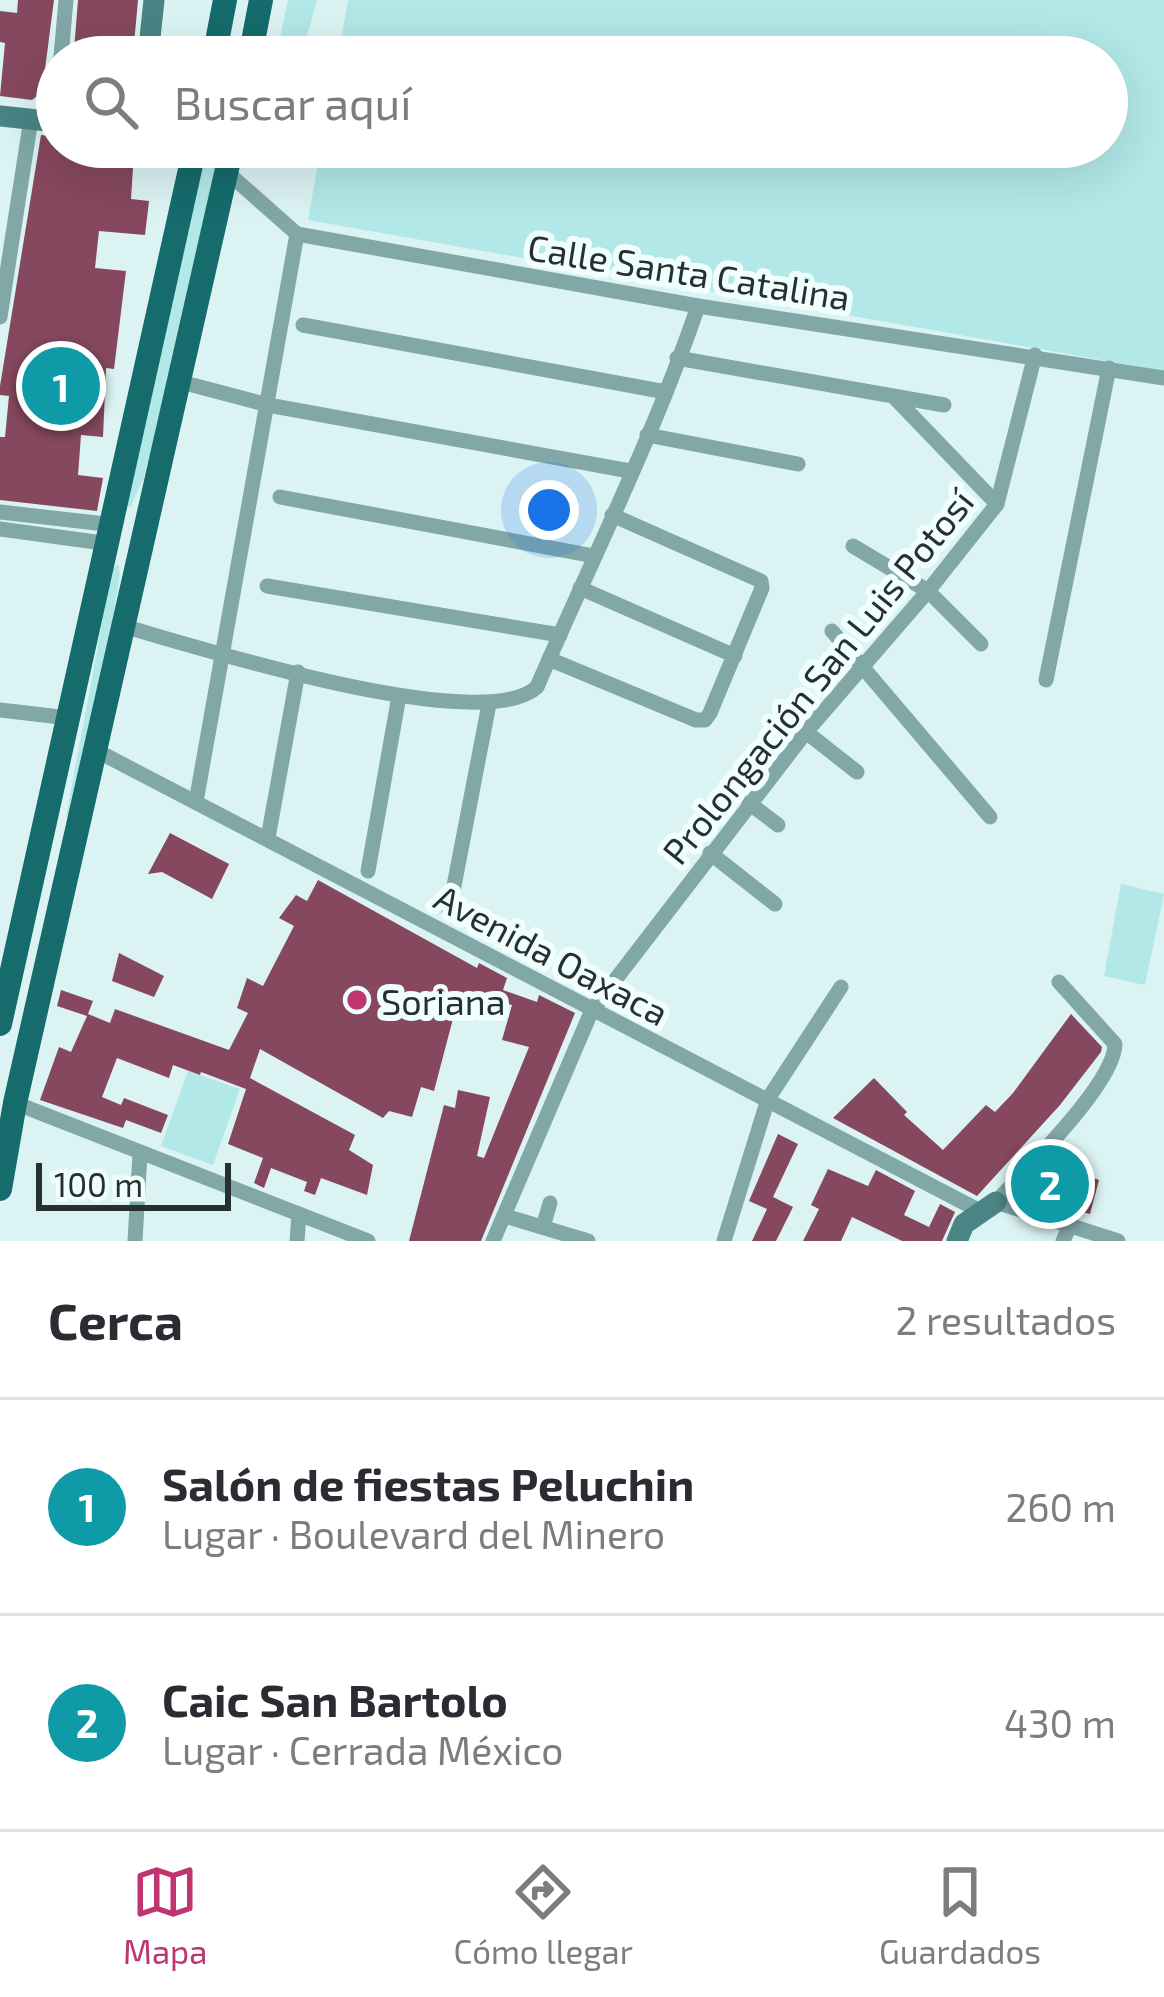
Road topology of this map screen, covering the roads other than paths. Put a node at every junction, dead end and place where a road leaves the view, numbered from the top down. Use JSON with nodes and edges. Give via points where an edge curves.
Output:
{"nodes":[{"id":1,"x":67,"y":0,"type":"edge"},
{"id":2,"x":154,"y":0,"type":"edge"},
{"id":3,"x":225,"y":0,"type":"edge"},
{"id":4,"x":261,"y":0,"type":"edge"},
{"id":5,"x":63,"y":36,"type":"edge"},
{"id":6,"x":150,"y":36,"type":"edge"},
{"id":7,"x":218,"y":36,"type":"edge"},
{"id":8,"x":254,"y":36,"type":"edge"},
{"id":9,"x":0,"y":116,"type":"edge"},
{"id":10,"x":36,"y":120,"type":"edge"},
{"id":11,"x":36,"y":167,"type":"edge"},
{"id":12,"x":192,"y":168,"type":"edge"},
{"id":13,"x":228,"y":168,"type":"edge"},
{"id":14,"x":238,"y":168,"type":"edge"},
{"id":15,"x":297,"y":234,"type":"junction"},
{"id":16,"x":698,"y":306,"type":"junction"},
{"id":17,"x":0,"y":317,"type":"edge"},
{"id":18,"x":303,"y":325,"type":"dead end"},
{"id":19,"x":1035,"y":355,"type":"junction"},
{"id":20,"x":677,"y":358,"type":"junction"},
{"id":21,"x":1109,"y":368,"type":"junction"},
{"id":22,"x":1164,"y":378,"type":"edge"},
{"id":23,"x":181,"y":382,"type":"junction"},
{"id":24,"x":666,"y":392,"type":"junction"},
{"id":25,"x":895,"y":397,"type":"junction"},
{"id":26,"x":268,"y":405,"type":"junction"},
{"id":27,"x":944,"y":405,"type":"dead end"},
{"id":28,"x":647,"y":435,"type":"junction"},
{"id":29,"x":798,"y":464,"type":"dead end"},
{"id":30,"x":630,"y":471,"type":"junction"},
{"id":31,"x":154,"y":495,"type":"junction"},
{"id":32,"x":280,"y":496,"type":"dead end"},
{"id":33,"x":997,"y":503,"type":"junction"},
{"id":34,"x":0,"y":512,"type":"edge"},
{"id":35,"x":612,"y":514,"type":"junction"},
{"id":36,"x":0,"y":530,"type":"edge"},
{"id":37,"x":115,"y":535,"type":"junction"},
{"id":38,"x":853,"y":546,"type":"dead end"},
{"id":39,"x":594,"y":556,"type":"junction"},
{"id":40,"x":133,"y":582,"type":"junction"},
{"id":41,"x":268,"y":586,"type":"dead end"},
{"id":42,"x":580,"y":588,"type":"junction"},
{"id":43,"x":928,"y":591,"type":"junction"},
{"id":44,"x":123,"y":626,"type":"junction"},
{"id":45,"x":832,"y":632,"type":"dead end"},
{"id":46,"x":560,"y":634,"type":"junction"},
{"id":47,"x":981,"y":644,"type":"dead end"},
{"id":48,"x":223,"y":655,"type":"junction"},
{"id":49,"x":735,"y":656,"type":"junction"},
{"id":50,"x":549,"y":659,"type":"junction"},
{"id":51,"x":863,"y":668,"type":"junction"},
{"id":52,"x":298,"y":672,"type":"junction"},
{"id":53,"x":1046,"y":680,"type":"dead end"},
{"id":54,"x":399,"y":696,"type":"junction"},
{"id":55,"x":489,"y":704,"type":"junction"},
{"id":56,"x":0,"y":710,"type":"edge"},
{"id":57,"x":69,"y":718,"type":"junction"},
{"id":58,"x":806,"y":732,"type":"junction"},
{"id":59,"x":97,"y":751,"type":"junction"},
{"id":60,"x":857,"y":772,"type":"dead end"},
{"id":61,"x":196,"y":802,"type":"junction"},
{"id":62,"x":749,"y":803,"type":"junction"},
{"id":63,"x":990,"y":818,"type":"dead end"},
{"id":64,"x":69,"y":825,"type":"junction"},
{"id":65,"x":778,"y":825,"type":"dead end"},
{"id":66,"x":268,"y":838,"type":"junction"},
{"id":67,"x":710,"y":853,"type":"junction"},
{"id":68,"x":368,"y":871,"type":"dead end"},
{"id":69,"x":52,"y":878,"type":"junction"},
{"id":70,"x":775,"y":904,"type":"dead end"},
{"id":71,"x":449,"y":912,"type":"dead end"},
{"id":72,"x":9,"y":943,"type":"edge"},
{"id":73,"x":1059,"y":982,"type":"dead end"},
{"id":74,"x":841,"y":987,"type":"dead end"},
{"id":75,"x":592,"y":1010,"type":"junction"},
{"id":76,"x":0,"y":1024,"type":"edge"},
{"id":77,"x":8,"y":1096,"type":"edge"},
{"id":78,"x":769,"y":1099,"type":"junction"},
{"id":79,"x":140,"y":1154,"type":"junction"},
{"id":80,"x":0,"y":1189,"type":"edge"},
{"id":81,"x":550,"y":1203,"type":"dead end"},
{"id":82,"x":988,"y":1207,"type":"junction"},
{"id":83,"x":299,"y":1214,"type":"junction"},
{"id":84,"x":505,"y":1216,"type":"junction"},
{"id":85,"x":1070,"y":1223,"type":"junction"},
{"id":86,"x":543,"y":1227,"type":"junction"},
{"id":87,"x":135,"y":1241,"type":"edge"},
{"id":88,"x":297,"y":1241,"type":"edge"},
{"id":89,"x":368,"y":1241,"type":"edge"},
{"id":90,"x":493,"y":1241,"type":"edge"},
{"id":91,"x":588,"y":1241,"type":"edge"},
{"id":92,"x":724,"y":1241,"type":"edge"},
{"id":93,"x":957,"y":1241,"type":"edge"},
{"id":94,"x":1063,"y":1241,"type":"edge"},
{"id":95,"x":1118,"y":1241,"type":"edge"}],
"edges":[{"from":1,"to":5,"type":"street"},
{"from":2,"to":6,"type":"street"},
{"from":3,"to":7,"type":"main road"},
{"from":4,"to":8,"type":"main road"},
{"from":9,"to":10,"type":"street"},
{"from":11,"to":17,"type":"street"},
{"from":12,"to":37,"type":"main road"},
{"from":13,"to":23,"type":"main road"},
{"from":14,"to":15,"type":"street"},
{"from":15,"to":16,"type":"street","name":"Calle Santa Catalina"},
{"from":15,"to":26,"type":"street"},
{"from":16,"to":19,"type":"street","name":"Calle Santa Catalina"},
{"from":16,"to":20,"type":"street"},
{"from":18,"to":24,"type":"street"},
{"from":19,"to":21,"type":"street","name":"Calle Santa Catalina"},
{"from":19,"to":33,"type":"street","name":"Prolongación San Luis Potosí"},
{"from":20,"to":24,"type":"street"},
{"from":20,"to":25,"type":"street"},
{"from":21,"to":22,"type":"street","name":"Calle Santa Catalina"},
{"from":21,"to":53,"type":"street"},
{"from":23,"to":26,"type":"street"},
{"from":23,"to":31,"type":"main road"},
{"from":24,"to":28,"type":"street"},
{"from":25,"to":27,"type":"street"},
{"from":25,"to":33,"type":"street"},
{"from":26,"to":30,"type":"street"},
{"from":26,"to":48,"type":"street"},
{"from":28,"to":29,"type":"street"},
{"from":28,"to":30,"type":"street"},
{"from":30,"to":35,"type":"street"},
{"from":31,"to":37,"type":"main road"},
{"from":31,"to":40,"type":"main road"},
{"from":32,"to":39,"type":"street"},
{"from":33,"to":43,"type":"street","name":"Prolongación San Luis Potosí"},
{"from":34,"to":37,"type":"street"},
{"from":35,"to":39,"type":"street"},
{"from":35,"to":49,"type":"street","via":[[760,581]]},
{"from":36,"to":37,"type":"street"},
{"from":37,"to":40,"type":"main road"},
{"from":37,"to":57,"type":"main road"},
{"from":38,"to":43,"type":"street"},
{"from":39,"to":42,"type":"street"},
{"from":40,"to":44,"type":"main road"},
{"from":41,"to":46,"type":"street"},
{"from":42,"to":46,"type":"street"},
{"from":42,"to":49,"type":"street"},
{"from":43,"to":47,"type":"street"},
{"from":43,"to":51,"type":"street","name":"Prolongación San Luis Potosí"},
{"from":44,"to":48,"type":"street"},
{"from":44,"to":59,"type":"main road"},
{"from":45,"to":51,"type":"street"},
{"from":46,"to":50,"type":"street"},
{"from":48,"to":52,"type":"street"},
{"from":48,"to":61,"type":"street"},
{"from":49,"to":50,"type":"street","via":[[705,720]]},
{"from":50,"to":55,"type":"street","via":[[526,697]]},
{"from":51,"to":58,"type":"street","name":"Prolongación San Luis Potosí"},
{"from":51,"to":63,"type":"street"},
{"from":52,"to":54,"type":"street"},
{"from":52,"to":66,"type":"street"},
{"from":54,"to":55,"type":"street"},
{"from":54,"to":68,"type":"street"},
{"from":55,"to":71,"type":"street"},
{"from":56,"to":57,"type":"street"},
{"from":57,"to":64,"type":"main road"},
{"from":57,"to":69,"type":"main road"},
{"from":58,"to":60,"type":"street"},
{"from":58,"to":62,"type":"street","name":"Prolongación San Luis Potosí"},
{"from":59,"to":61,"type":"street","name":"Avenida Oaxaca"},
{"from":59,"to":64,"type":"main road"},
{"from":61,"to":66,"type":"street","name":"Avenida Oaxaca"},
{"from":62,"to":65,"type":"street"},
{"from":62,"to":67,"type":"street","name":"Prolongación San Luis Potosí"},
{"from":64,"to":69,"type":"main road","via":[[52,849]]},
{"from":66,"to":75,"type":"street","name":"Avenida Oaxaca"},
{"from":67,"to":70,"type":"street"},
{"from":67,"to":75,"type":"street","name":"Prolongación San Luis Potosí"},
{"from":69,"to":72,"type":"main road"},
{"from":69,"to":77,"type":"main road","via":[[36,961],[41,989]]},
{"from":72,"to":76,"type":"main road"},
{"from":73,"to":82,"type":"street","via":[[1115,1044],[1115,1057],[1072,1119]]},
{"from":74,"to":78,"type":"street"},
{"from":75,"to":78,"type":"street","name":"Avenida Oaxaca"},
{"from":75,"to":84,"type":"street","name":"Prolongación San Luis Potosí"},
{"from":77,"to":79,"type":"street"},
{"from":77,"to":80,"type":"main road"},
{"from":78,"to":82,"type":"street","name":"Avenida Oaxaca"},
{"from":78,"to":92,"type":"street"},
{"from":79,"to":83,"type":"street"},
{"from":79,"to":87,"type":"street"},
{"from":81,"to":86,"type":"street"},
{"from":82,"to":85,"type":"street","name":"Avenida Oaxaca"},
{"from":82,"to":93,"type":"street"},
{"from":83,"to":88,"type":"street"},
{"from":83,"to":89,"type":"street"},
{"from":84,"to":86,"type":"street"},
{"from":84,"to":90,"type":"street","name":"Prolongación San Luis Potosí"},
{"from":85,"to":94,"type":"street"},
{"from":85,"to":95,"type":"street","name":"Avenida Oaxaca"},
{"from":86,"to":91,"type":"street"}]}
